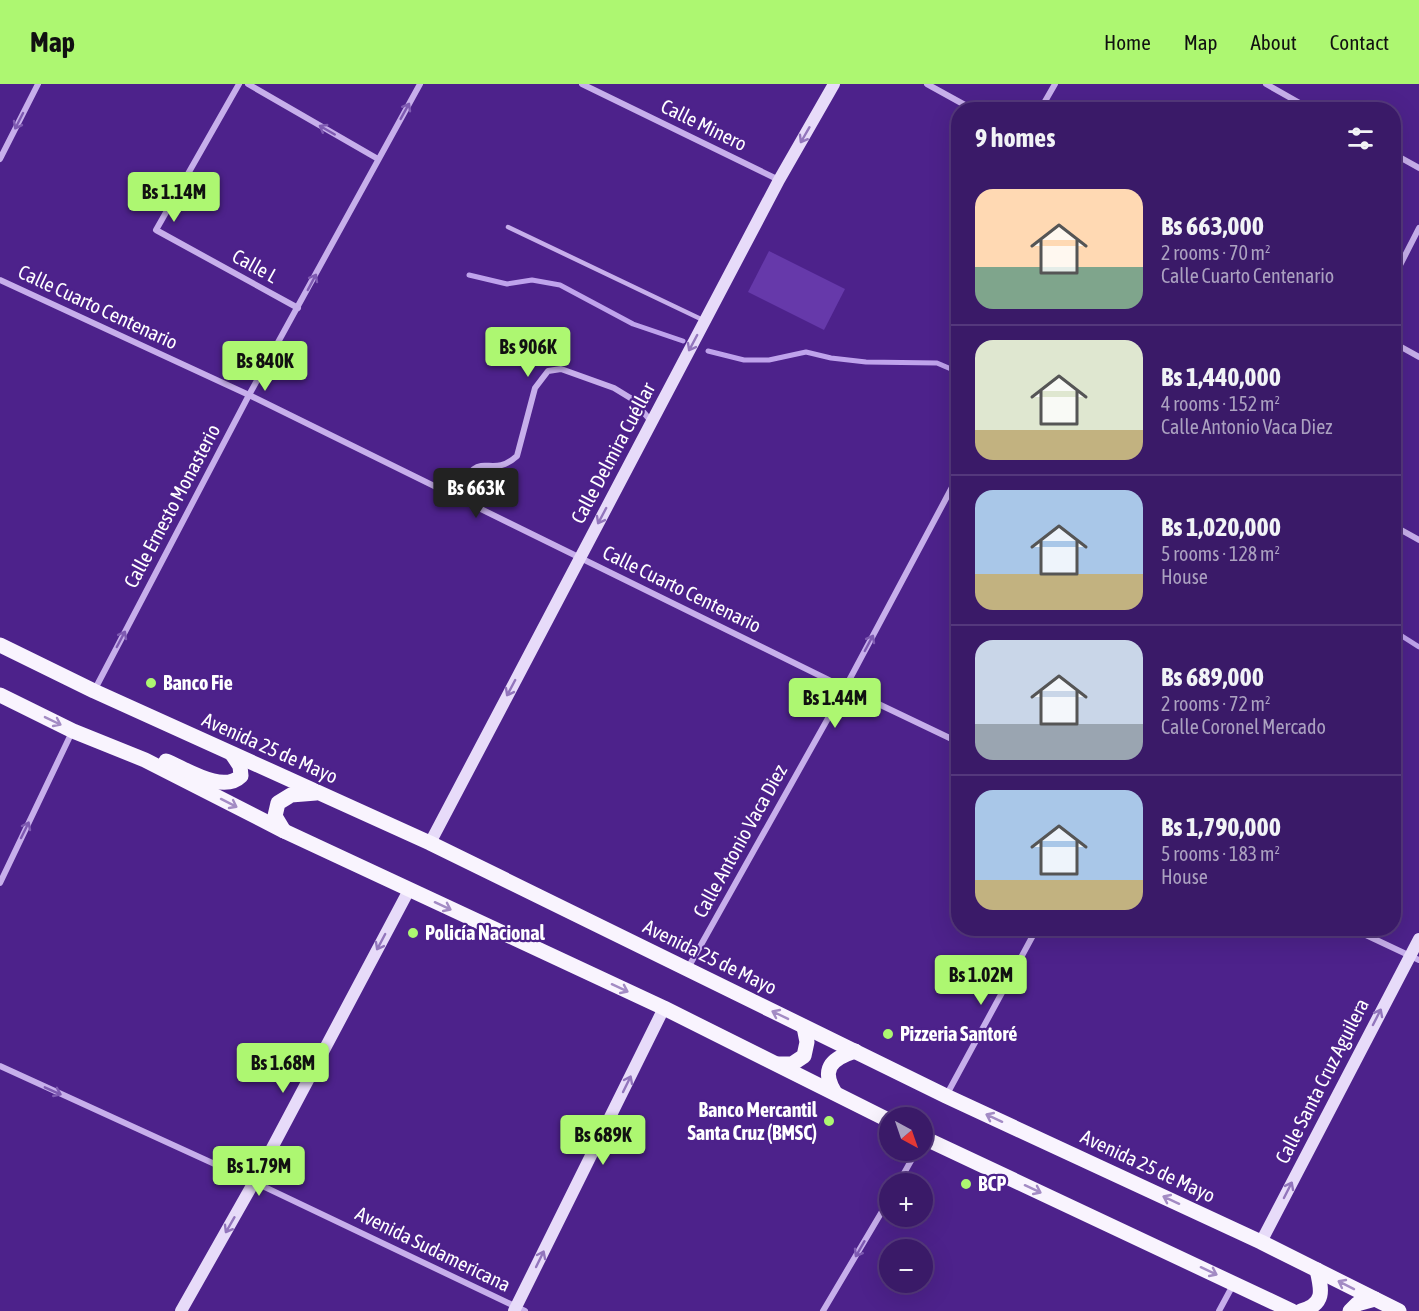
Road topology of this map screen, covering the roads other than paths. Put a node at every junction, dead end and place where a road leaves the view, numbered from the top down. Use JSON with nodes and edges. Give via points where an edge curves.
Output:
{"nodes":[{"id":1,"x":38,"y":84,"type":"edge"},
{"id":2,"x":239,"y":84,"type":"edge"},
{"id":3,"x":248,"y":84,"type":"edge"},
{"id":4,"x":420,"y":84,"type":"edge"},
{"id":5,"x":582,"y":84,"type":"edge"},
{"id":6,"x":834,"y":84,"type":"edge"},
{"id":7,"x":927,"y":84,"type":"edge"},
{"id":8,"x":1055,"y":84,"type":"edge"},
{"id":9,"x":1266,"y":84,"type":"edge"},
{"id":10,"x":960,"y":102,"type":"edge"},
{"id":11,"x":1045,"y":102,"type":"edge"},
{"id":12,"x":1298,"y":102,"type":"edge"},
{"id":13,"x":1401,"y":158,"type":"edge"},
{"id":14,"x":0,"y":159,"type":"edge"},
{"id":15,"x":378,"y":159,"type":"junction"},
{"id":16,"x":1419,"y":168,"type":"edge"},
{"id":17,"x":779,"y":180,"type":"junction"},
{"id":18,"x":508,"y":227,"type":"dead end"},
{"id":19,"x":1419,"y":228,"type":"edge"},
{"id":20,"x":1401,"y":263,"type":"edge"},
{"id":21,"x":0,"y":280,"type":"edge"},
{"id":22,"x":298,"y":308,"type":"junction"},
{"id":23,"x":705,"y":321,"type":"junction"},
{"id":24,"x":1401,"y":348,"type":"edge"},
{"id":25,"x":1419,"y":357,"type":"edge"},
{"id":26,"x":249,"y":395,"type":"junction"},
{"id":27,"x":651,"y":422,"type":"junction"},
{"id":28,"x":951,"y":489,"type":"edge"},
{"id":29,"x":458,"y":497,"type":"junction"},
{"id":30,"x":1401,"y":530,"type":"edge"},
{"id":31,"x":1419,"y":540,"type":"edge"},
{"id":32,"x":580,"y":556,"type":"junction"},
{"id":33,"x":0,"y":645,"type":"edge"},
{"id":34,"x":845,"y":688,"type":"junction"},
{"id":35,"x":94,"y":691,"type":"junction"},
{"id":36,"x":0,"y":695,"type":"edge"},
{"id":37,"x":73,"y":731,"type":"junction"},
{"id":38,"x":951,"y":739,"type":"edge"},
{"id":39,"x":232,"y":754,"type":"junction"},
{"id":40,"x":145,"y":760,"type":"junction"},
{"id":41,"x":319,"y":793,"type":"junction"},
{"id":42,"x":284,"y":831,"type":"junction"},
{"id":43,"x":430,"y":843,"type":"junction"},
{"id":44,"x":0,"y":883,"type":"edge"},
{"id":45,"x":409,"y":890,"type":"junction"},
{"id":46,"x":1033,"y":936,"type":"edge"},
{"id":47,"x":1369,"y":936,"type":"edge"},
{"id":48,"x":1419,"y":939,"type":"edge"},
{"id":49,"x":1414,"y":958,"type":"edge"},
{"id":50,"x":688,"y":969,"type":"junction"},
{"id":51,"x":664,"y":1008,"type":"junction"},
{"id":52,"x":804,"y":1027,"type":"junction"},
{"id":53,"x":855,"y":1051,"type":"junction"},
{"id":54,"x":775,"y":1064,"type":"junction"},
{"id":55,"x":0,"y":1066,"type":"edge"},
{"id":56,"x":835,"y":1093,"type":"junction"},
{"id":57,"x":946,"y":1096,"type":"junction"},
{"id":58,"x":879,"y":1115,"type":"edge"},
{"id":59,"x":933,"y":1147,"type":"edge"},
{"id":60,"x":254,"y":1182,"type":"junction"},
{"id":61,"x":879,"y":1217,"type":"edge"},
{"id":62,"x":1261,"y":1242,"type":"junction"},
{"id":63,"x":1317,"y":1270,"type":"junction"},
{"id":64,"x":1234,"y":1283,"type":"junction"},
{"id":65,"x":1375,"y":1299,"type":"junction"},
{"id":66,"x":518,"y":1310,"type":"edge"},
{"id":67,"x":181,"y":1311,"type":"edge"},
{"id":68,"x":823,"y":1311,"type":"edge"},
{"id":69,"x":1219,"y":1311,"type":"edge"},
{"id":70,"x":1292,"y":1311,"type":"edge"},
{"id":71,"x":1300,"y":1311,"type":"edge"},
{"id":72,"x":1350,"y":1311,"type":"edge"},
{"id":73,"x":1399,"y":1311,"type":"edge"}],
"edges":[{"from":1,"to":14,"type":"street","one_way":true},
{"from":2,"to":22,"type":"street","name":"Calle L","via":[[156,230]]},
{"from":15,"to":3,"type":"street","one_way":true},
{"from":15,"to":4,"type":"street","name":"Calle Ernesto Monasterio","one_way":true},
{"from":5,"to":17,"type":"street","name":"Calle Minero"},
{"from":6,"to":17,"type":"main road","name":"Calle Delmira Cuéllar","one_way":true},
{"from":7,"to":10,"type":"street"},
{"from":8,"to":11,"type":"street"},
{"from":9,"to":12,"type":"street"},
{"from":13,"to":16,"type":"street"},
{"from":22,"to":15,"type":"street","name":"Calle Ernesto Monasterio","one_way":true},
{"from":17,"to":23,"type":"main road","name":"Calle Delmira Cuéllar"},
{"from":18,"to":23,"type":"lane"},
{"from":19,"to":20,"type":"street"},
{"from":21,"to":26,"type":"street","name":"Calle Cuarto Centenario"},
{"from":22,"to":26,"type":"street","name":"Calle Ernesto Monasterio"},
{"from":23,"to":27,"type":"main road","name":"Calle Delmira Cuéllar","one_way":true},
{"from":24,"to":25,"type":"street"},
{"from":26,"to":29,"type":"street","name":"Calle Cuarto Centenario"},
{"from":35,"to":26,"type":"street","name":"Calle Ernesto Monasterio","one_way":true},
{"from":27,"to":29,"type":"street","via":[[632,399],[614,388],[561,369],[548,372],[535,388],[517,456],[509,463],[472,468]]},
{"from":27,"to":32,"type":"main road","name":"Calle Delmira Cuéllar","one_way":true},
{"from":34,"to":28,"type":"street","name":"Calle Antonio Vaca Diez","one_way":true},
{"from":29,"to":32,"type":"street","name":"Calle Cuarto Centenario"},
{"from":30,"to":31,"type":"street"},
{"from":32,"to":34,"type":"street","name":"Calle Cuarto Centenario"},
{"from":32,"to":43,"type":"main road","name":"Calle Delmira Cuéllar","one_way":true},
{"from":33,"to":35,"type":"main road","name":"Avenida 25 de Mayo"},
{"from":34,"to":38,"type":"street","name":"Calle Cuarto Centenario"},
{"from":34,"to":50,"type":"street","name":"Calle Antonio Vaca Diez"},
{"from":35,"to":39,"type":"main road","name":"Avenida 25 de Mayo"},
{"from":36,"to":37,"type":"main road","one_way":true},
{"from":37,"to":40,"type":"main road"},
{"from":44,"to":37,"type":"street","one_way":true},
{"from":39,"to":40,"type":"main road","via":[[241,776],[235,782],[225,783],[166,761]]},
{"from":39,"to":41,"type":"main road","name":"Avenida 25 de Mayo"},
{"from":40,"to":42,"type":"main road","one_way":true},
{"from":41,"to":42,"type":"main road","via":[[291,795],[278,804],[274,816]]},
{"from":41,"to":43,"type":"main road","name":"Avenida 25 de Mayo"},
{"from":42,"to":45,"type":"main road"},
{"from":43,"to":50,"type":"main road","name":"Avenida 25 de Mayo"},
{"from":45,"to":51,"type":"main road","one_way":true},
{"from":45,"to":60,"type":"main road","one_way":true},
{"from":46,"to":57,"type":"street"},
{"from":47,"to":49,"type":"street"},
{"from":48,"to":49,"type":"main road","name":"Calle Santa Cruz Aguilera"},
{"from":62,"to":49,"type":"main road","name":"Calle Santa Cruz Aguilera","one_way":true},
{"from":52,"to":50,"type":"main road","name":"Avenida 25 de Mayo","one_way":true},
{"from":51,"to":54,"type":"main road"},
{"from":66,"to":51,"type":"main road","one_way":true},
{"from":52,"to":53,"type":"main road","name":"Avenida 25 de Mayo"},
{"from":52,"to":54,"type":"main road","via":[[804,1056],[792,1064]]},
{"from":53,"to":56,"type":"main road","via":[[843,1055],[827,1072]]},
{"from":53,"to":57,"type":"main road","name":"Avenida 25 de Mayo"},
{"from":54,"to":56,"type":"main road"},
{"from":55,"to":60,"type":"street","name":"Avenida Sudamericana","one_way":true},
{"from":56,"to":58,"type":"main road"},
{"from":62,"to":57,"type":"main road","name":"Avenida 25 de Mayo","one_way":true},
{"from":59,"to":64,"type":"main road","one_way":true},
{"from":60,"to":66,"type":"street","name":"Avenida Sudamericana"},
{"from":60,"to":67,"type":"main road","one_way":true},
{"from":61,"to":68,"type":"street","one_way":true},
{"from":62,"to":63,"type":"main road","name":"Avenida 25 de Mayo"},
{"from":65,"to":63,"type":"main road","name":"Avenida 25 de Mayo","one_way":true},
{"from":63,"to":71,"type":"main road","via":[[1319,1299],[1311,1308]]},
{"from":64,"to":69,"type":"street"},
{"from":64,"to":70,"type":"main road"},
{"from":65,"to":72,"type":"main road","via":[[1357,1304]]},
{"from":65,"to":73,"type":"main road","name":"Avenida 25 de Mayo"}]}
